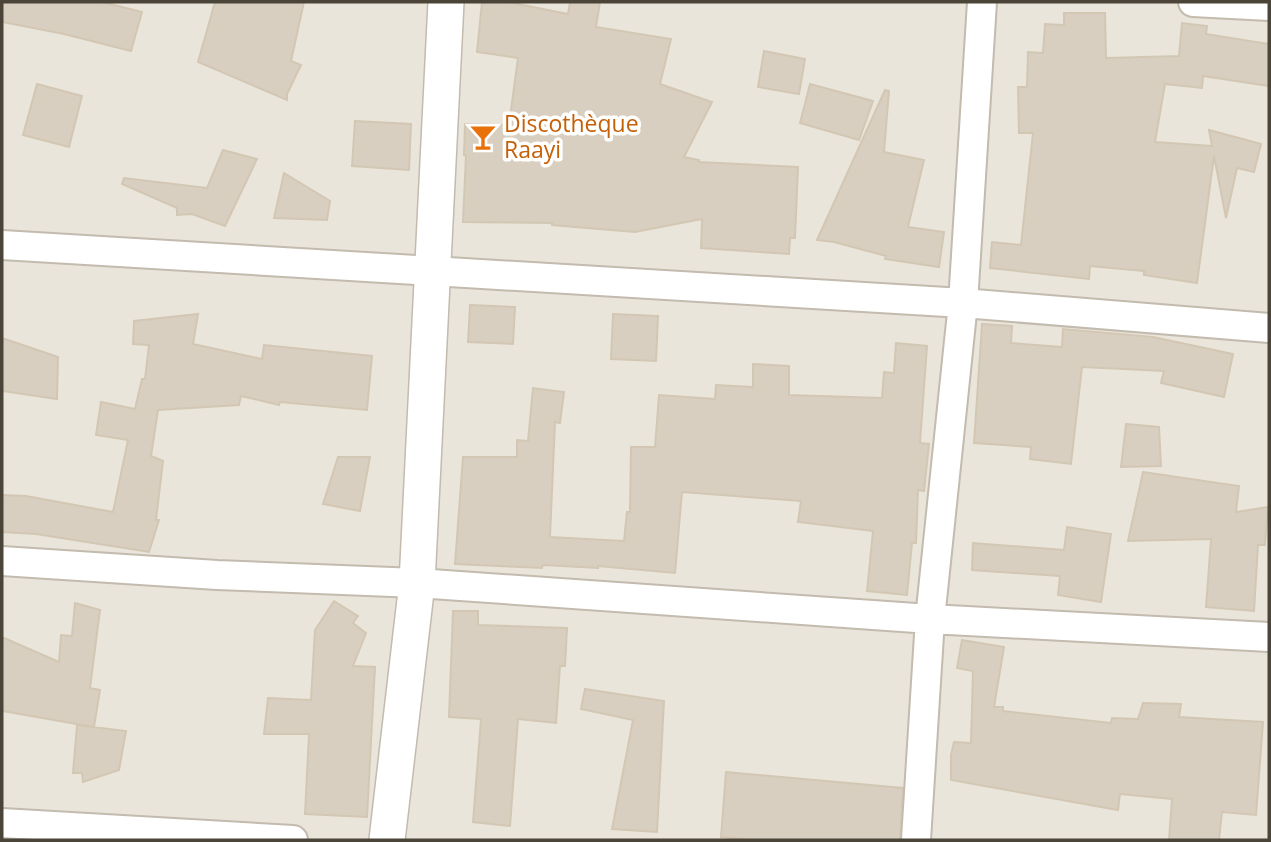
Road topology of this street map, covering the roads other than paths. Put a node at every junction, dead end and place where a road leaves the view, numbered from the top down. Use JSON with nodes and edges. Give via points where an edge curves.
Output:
{"nodes":[{"id":1,"x":446,"y":2,"type":"edge"},
{"id":2,"x":982,"y":2,"type":"edge"},
{"id":3,"x":1193,"y":2,"type":"edge"},
{"id":4,"x":1269,"y":6,"type":"edge"},
{"id":5,"x":2,"y":245,"type":"edge"},
{"id":6,"x":433,"y":272,"type":"junction"},
{"id":7,"x":963,"y":303,"type":"junction"},
{"id":8,"x":1269,"y":328,"type":"edge"},
{"id":9,"x":2,"y":561,"type":"edge"},
{"id":10,"x":417,"y":583,"type":"junction"},
{"id":11,"x":930,"y":619,"type":"junction"},
{"id":12,"x":1269,"y":637,"type":"edge"},
{"id":13,"x":2,"y":823,"type":"edge"},
{"id":14,"x":293,"y":840,"type":"edge"},
{"id":15,"x":387,"y":840,"type":"edge"},
{"id":16,"x":916,"y":840,"type":"edge"}],
"edges":[{"from":1,"to":6,"type":"street"},
{"from":2,"to":7,"type":"street"},
{"from":3,"to":4,"type":"street"},
{"from":5,"to":6,"type":"street"},
{"from":6,"to":7,"type":"street"},
{"from":6,"to":10,"type":"street"},
{"from":7,"to":8,"type":"street"},
{"from":7,"to":11,"type":"street"},
{"from":9,"to":10,"type":"street"},
{"from":10,"to":11,"type":"street"},
{"from":10,"to":15,"type":"street"},
{"from":11,"to":12,"type":"street"},
{"from":11,"to":16,"type":"street"},
{"from":13,"to":14,"type":"street"}]}
